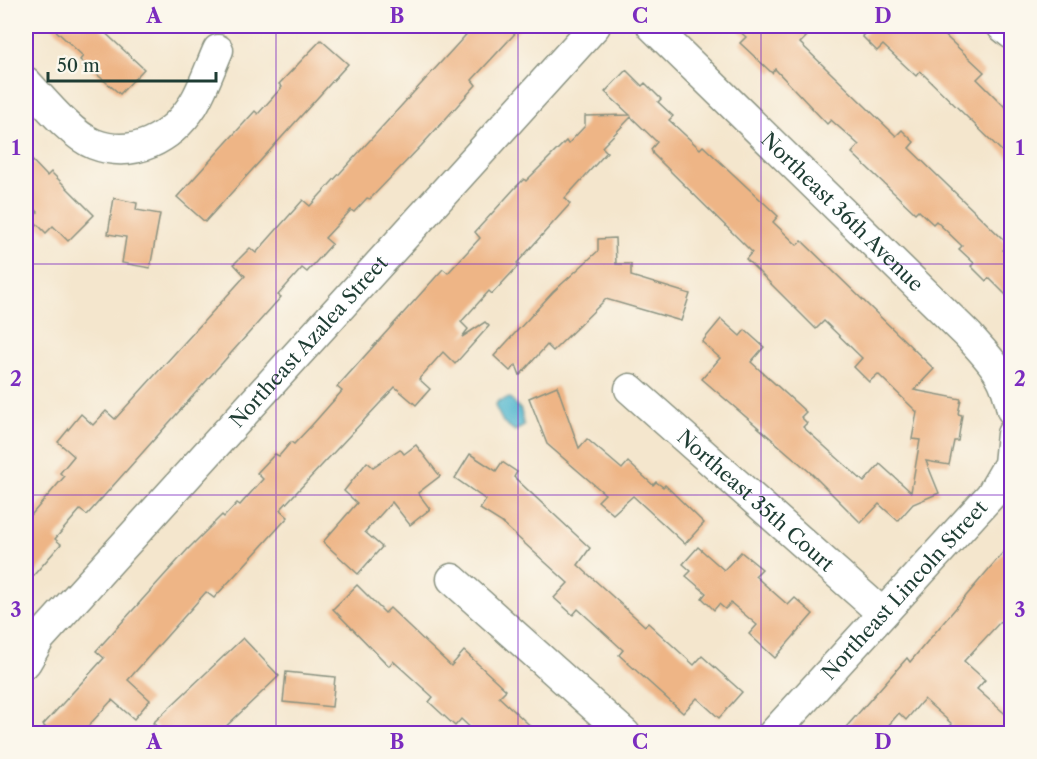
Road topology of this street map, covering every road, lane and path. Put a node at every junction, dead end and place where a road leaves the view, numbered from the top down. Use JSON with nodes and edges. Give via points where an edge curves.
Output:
{"nodes":[{"id":1,"x":595,"y":26,"type":"edge"},
{"id":2,"x":652,"y":26,"type":"edge"},
{"id":3,"x":1002,"y":26,"type":"edge"},
{"id":4,"x":1011,"y":34,"type":"edge"},
{"id":5,"x":218,"y":50,"type":"dead end"},
{"id":6,"x":26,"y":82,"type":"edge"},
{"id":7,"x":630,"y":389,"type":"dead end"},
{"id":8,"x":1011,"y":410,"type":"edge"},
{"id":9,"x":1011,"y":434,"type":"edge"},
{"id":10,"x":452,"y":579,"type":"dead end"},
{"id":11,"x":882,"y":613,"type":"junction"},
{"id":12,"x":26,"y":662,"type":"edge"},
{"id":13,"x":625,"y":734,"type":"edge"},
{"id":14,"x":773,"y":734,"type":"edge"}],
"edges":[{"from":1,"to":12,"type":"street","name":"Northeast Azalea Street","via":[[40,638]]},
{"from":2,"to":8,"type":"street","name":"Northeast 36th Avenue","via":[[968,334],[1007,386]]},
{"from":3,"to":4,"type":"street"},
{"from":5,"to":6,"type":"street","via":[[192,106],[147,146],[122,151],[93,144]]},
{"from":7,"to":11,"type":"street","name":"Northeast 35th Court"},
{"from":9,"to":11,"type":"street","name":"Northeast Lincoln Street","via":[[1009,464],[991,495]]},
{"from":10,"to":13,"type":"street"},
{"from":11,"to":14,"type":"street","name":"Northeast Lincoln Street"}]}
